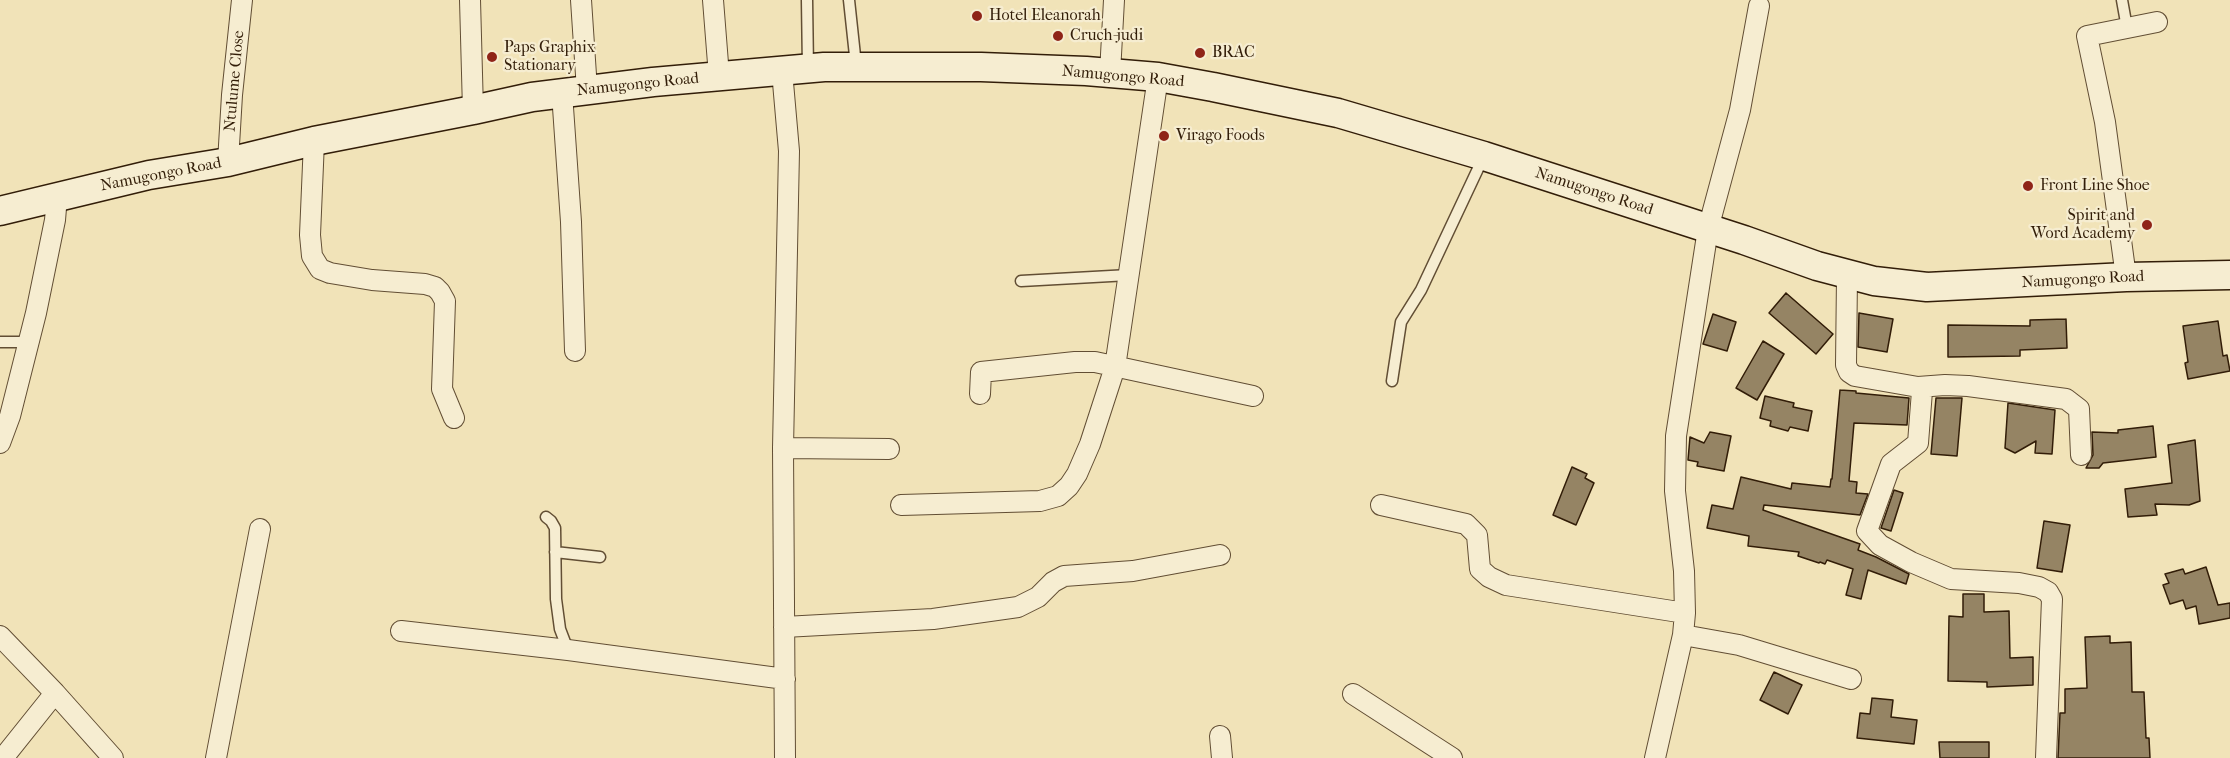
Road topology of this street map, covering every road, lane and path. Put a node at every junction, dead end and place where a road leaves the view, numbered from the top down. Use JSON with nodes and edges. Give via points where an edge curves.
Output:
{"nodes":[{"id":1,"x":242,"y":0,"type":"edge"},
{"id":2,"x":470,"y":0,"type":"edge"},
{"id":3,"x":581,"y":0,"type":"edge"},
{"id":4,"x":713,"y":0,"type":"edge"},
{"id":5,"x":807,"y":0,"type":"edge"},
{"id":6,"x":849,"y":0,"type":"edge"},
{"id":7,"x":1114,"y":0,"type":"edge"},
{"id":8,"x":2122,"y":0,"type":"edge"},
{"id":9,"x":1759,"y":6,"type":"dead end"},
{"id":10,"x":2157,"y":22,"type":"dead end"},
{"id":11,"x":2127,"y":28,"type":"junction"},
{"id":12,"x":856,"y":67,"type":"junction"},
{"id":13,"x":795,"y":70,"type":"junction"},
{"id":14,"x":1110,"y":73,"type":"junction"},
{"id":15,"x":718,"y":76,"type":"junction"},
{"id":16,"x":1158,"y":77,"type":"junction"},
{"id":17,"x":574,"y":91,"type":"junction"},
{"id":18,"x":473,"y":111,"type":"junction"},
{"id":19,"x":314,"y":141,"type":"junction"},
{"id":20,"x":1484,"y":156,"type":"junction"},
{"id":21,"x":228,"y":162,"type":"junction"},
{"id":22,"x":57,"y":196,"type":"junction"},
{"id":23,"x":0,"y":211,"type":"edge"},
{"id":24,"x":1708,"y":229,"type":"junction"},
{"id":25,"x":1128,"y":275,"type":"junction"},
{"id":26,"x":2230,"y":275,"type":"edge"},
{"id":27,"x":1847,"y":276,"type":"junction"},
{"id":28,"x":2126,"y":277,"type":"junction"},
{"id":29,"x":1021,"y":281,"type":"dead end"},
{"id":30,"x":0,"y":342,"type":"edge"},
{"id":31,"x":29,"y":342,"type":"junction"},
{"id":32,"x":575,"y":351,"type":"dead end"},
{"id":33,"x":1115,"y":367,"type":"junction"},
{"id":34,"x":1392,"y":381,"type":"dead end"},
{"id":35,"x":1918,"y":387,"type":"junction"},
{"id":36,"x":980,"y":394,"type":"dead end"},
{"id":37,"x":1253,"y":396,"type":"dead end"},
{"id":38,"x":454,"y":418,"type":"dead end"},
{"id":39,"x":0,"y":443,"type":"edge"},
{"id":40,"x":783,"y":448,"type":"junction"},
{"id":41,"x":889,"y":449,"type":"dead end"},
{"id":42,"x":2081,"y":455,"type":"dead end"},
{"id":43,"x":901,"y":505,"type":"dead end"},
{"id":44,"x":1381,"y":505,"type":"dead end"},
{"id":45,"x":546,"y":517,"type":"dead end"},
{"id":46,"x":260,"y":529,"type":"dead end"},
{"id":47,"x":555,"y":552,"type":"junction"},
{"id":48,"x":1220,"y":555,"type":"dead end"},
{"id":49,"x":600,"y":557,"type":"dead end"},
{"id":50,"x":1686,"y":613,"type":"junction"},
{"id":51,"x":784,"y":627,"type":"junction"},
{"id":52,"x":401,"y":631,"type":"dead end"},
{"id":53,"x":1683,"y":635,"type":"junction"},
{"id":54,"x":0,"y":636,"type":"edge"},
{"id":55,"x":568,"y":650,"type":"junction"},
{"id":56,"x":785,"y":679,"type":"junction"},
{"id":57,"x":1851,"y":679,"type":"dead end"},
{"id":58,"x":55,"y":693,"type":"junction"},
{"id":59,"x":1353,"y":694,"type":"dead end"},
{"id":60,"x":1220,"y":736,"type":"dead end"},
{"id":61,"x":1657,"y":757,"type":"edge"},
{"id":62,"x":3,"y":758,"type":"edge"},
{"id":63,"x":113,"y":758,"type":"edge"},
{"id":64,"x":216,"y":758,"type":"edge"},
{"id":65,"x":785,"y":758,"type":"edge"},
{"id":66,"x":1222,"y":758,"type":"edge"},
{"id":67,"x":1452,"y":758,"type":"edge"},
{"id":68,"x":2046,"y":758,"type":"edge"}],
"edges":[{"from":1,"to":21,"type":"street","name":"Ntulume Close"},
{"from":2,"to":18,"type":"street"},
{"from":3,"to":17,"type":"street"},
{"from":4,"to":15,"type":"street"},
{"from":5,"to":13,"type":"lane"},
{"from":6,"to":12,"type":"lane"},
{"from":7,"to":14,"type":"street"},
{"from":8,"to":11,"type":"lane"},
{"from":9,"to":24,"type":"street","via":[[1740,110]]},
{"from":10,"to":11,"type":"street"},
{"from":11,"to":28,"type":"street","via":[[2087,36],[2105,122]]},
{"from":12,"to":13,"type":"main road","name":"Namugongo Road"},
{"from":12,"to":14,"type":"main road","name":"Namugongo Road"},
{"from":13,"to":15,"type":"main road","name":"Namugongo Road"},
{"from":13,"to":40,"type":"street","via":[[789,150]]},
{"from":14,"to":16,"type":"main road","name":"Namugongo Road"},
{"from":15,"to":17,"type":"main road","name":"Namugongo Road"},
{"from":16,"to":20,"type":"main road","name":"Namugongo Road","via":[[1338,113]]},
{"from":16,"to":25,"type":"street"},
{"from":17,"to":18,"type":"main road","name":"Namugongo Road"},
{"from":17,"to":32,"type":"street","via":[[571,222]]},
{"from":18,"to":19,"type":"main road","name":"Namugongo Road"},
{"from":19,"to":21,"type":"main road","name":"Namugongo Road"},
{"from":19,"to":38,"type":"street","via":[[312,256],[320,269],[330,273],[425,284],[441,292],[445,301],[442,389]]},
{"from":20,"to":24,"type":"main road","name":"Namugongo Road"},
{"from":20,"to":34,"type":"lane","via":[[1421,290],[1401,322]]},
{"from":21,"to":22,"type":"main road","name":"Namugongo Road"},
{"from":22,"to":23,"type":"main road","name":"Namugongo Road"},
{"from":22,"to":31,"type":"street"},
{"from":24,"to":27,"type":"main road","name":"Namugongo Road"},
{"from":24,"to":50,"type":"street","via":[[1676,436],[1675,491]]},
{"from":25,"to":29,"type":"lane"},
{"from":25,"to":33,"type":"street"},
{"from":26,"to":28,"type":"main road","name":"Namugongo Road"},
{"from":27,"to":28,"type":"main road","name":"Namugongo Road","via":[[1927,287]]},
{"from":27,"to":35,"type":"street","via":[[1849,372]]},
{"from":30,"to":31,"type":"lane"},
{"from":31,"to":39,"type":"street"},
{"from":33,"to":36,"type":"street","via":[[1075,362],[981,372]]},
{"from":33,"to":37,"type":"street"},
{"from":33,"to":43,"type":"street","via":[[1077,474],[1058,496],[1040,501]]},
{"from":35,"to":42,"type":"street","via":[[1968,386],[2066,399],[2079,409]]},
{"from":35,"to":68,"type":"street","via":[[1922,391],[1918,443],[1891,464],[1867,531],[1880,545],[1951,579],[2019,584],[2048,592],[2052,599]]},
{"from":40,"to":41,"type":"street"},
{"from":40,"to":51,"type":"street"},
{"from":44,"to":50,"type":"street","via":[[1466,524],[1477,535],[1480,569],[1506,585]]},
{"from":45,"to":47,"type":"lane","via":[[555,528]]},
{"from":46,"to":64,"type":"street"},
{"from":47,"to":49,"type":"lane"},
{"from":47,"to":55,"type":"lane","via":[[556,599]]},
{"from":48,"to":51,"type":"street","via":[[1133,571],[1064,576],[1018,607],[933,619]]},
{"from":50,"to":53,"type":"street"},
{"from":51,"to":56,"type":"street"},
{"from":52,"to":55,"type":"street"},
{"from":53,"to":57,"type":"street","via":[[1739,645]]},
{"from":53,"to":61,"type":"street"},
{"from":54,"to":58,"type":"street"},
{"from":55,"to":56,"type":"street"},
{"from":56,"to":65,"type":"street"},
{"from":58,"to":62,"type":"street"},
{"from":58,"to":63,"type":"street"},
{"from":59,"to":67,"type":"street"},
{"from":60,"to":66,"type":"street"}]}
